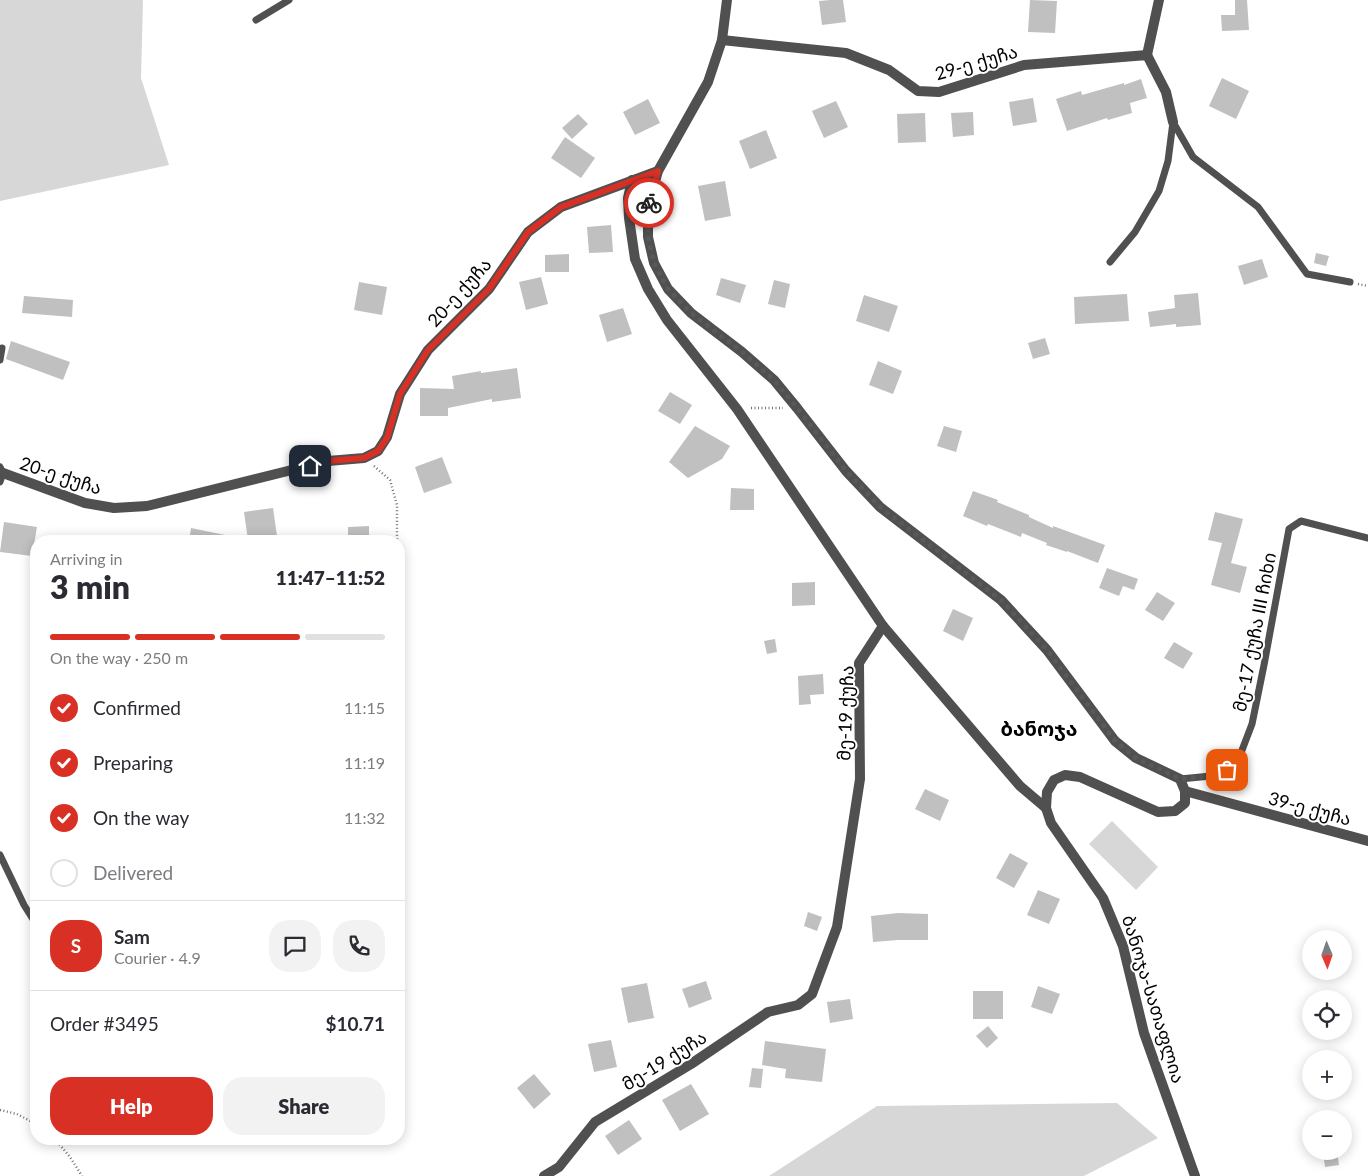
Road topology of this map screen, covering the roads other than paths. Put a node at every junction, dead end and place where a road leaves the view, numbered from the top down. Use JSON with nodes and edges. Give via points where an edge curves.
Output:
{"nodes":[{"id":1,"x":289,"y":0,"type":"edge"},
{"id":2,"x":727,"y":0,"type":"edge"},
{"id":3,"x":1159,"y":0,"type":"edge"},
{"id":4,"x":256,"y":20,"type":"dead end"},
{"id":5,"x":722,"y":40,"type":"junction"},
{"id":6,"x":1147,"y":55,"type":"junction"},
{"id":7,"x":1173,"y":122,"type":"junction"},
{"id":8,"x":658,"y":171,"type":"junction"},
{"id":9,"x":632,"y":180,"type":"junction"},
{"id":10,"x":1110,"y":262,"type":"dead end"},
{"id":11,"x":1350,"y":282,"type":"dead end"},
{"id":12,"x":2,"y":348,"type":"dead end"},
{"id":13,"x":0,"y":360,"type":"edge"},
{"id":14,"x":1,"y":474,"type":"edge"},
{"id":15,"x":1368,"y":538,"type":"edge"},
{"id":16,"x":883,"y":626,"type":"junction"},
{"id":17,"x":1180,"y":779,"type":"junction"},
{"id":18,"x":1185,"y":791,"type":"junction"},
{"id":19,"x":1046,"y":808,"type":"junction"},
{"id":20,"x":1368,"y":841,"type":"edge"},
{"id":21,"x":0,"y":855,"type":"edge"},
{"id":22,"x":30,"y":914,"type":"edge"},
{"id":23,"x":544,"y":1176,"type":"edge"},
{"id":24,"x":1195,"y":1176,"type":"edge"}],
"edges":[{"from":1,"to":4,"type":"lane"},
{"from":2,"to":5,"type":"street"},
{"from":3,"to":6,"type":"street"},
{"from":5,"to":6,"type":"street","name":"29-ე ქუჩა","via":[[846,53],[889,70],[918,91],[939,92],[1024,64]]},
{"from":5,"to":8,"type":"street","via":[[708,82]]},
{"from":6,"to":7,"type":"street","via":[[1166,92]]},
{"from":7,"to":10,"type":"lane","via":[[1168,161],[1159,191],[1135,232]]},
{"from":7,"to":11,"type":"lane","via":[[1193,157],[1258,207],[1307,274]]},
{"from":8,"to":9,"type":"street","name":"20-ე ქუჩა"},
{"from":8,"to":17,"type":"street","via":[[648,207],[648,237],[654,263],[668,289],[691,313],[774,380],[846,471],[880,507],[1001,600],[1047,650],[1115,741],[1136,758]]},
{"from":9,"to":14,"type":"street","name":"20-ე ქუჩა","via":[[561,207],[528,232],[489,289],[428,350],[400,394],[387,438],[378,451],[364,458],[328,461],[147,506],[114,508],[85,503]]},
{"from":9,"to":16,"type":"street","via":[[628,198],[635,259],[648,289],[667,320],[736,408]]},
{"from":12,"to":13,"type":"lane"},
{"from":15,"to":17,"type":"lane","name":"მე-17 ქუჩა III ჩიხი","via":[[1301,520],[1288,528],[1252,724],[1239,758],[1227,770],[1211,776]]},
{"from":16,"to":19,"type":"street","via":[[1020,786]]},
{"from":16,"to":23,"type":"street","name":"მე-19 ქუჩა","via":[[859,663],[860,780],[838,927],[812,994],[798,1005],[768,1012],[691,1064],[595,1122],[559,1167]]},
{"from":17,"to":18,"type":"street"},
{"from":18,"to":19,"type":"street","via":[[1185,802],[1175,811],[1158,812],[1080,777],[1066,776],[1054,780],[1047,792]]},
{"from":18,"to":20,"type":"street","name":"39-ე ქუჩა"},
{"from":19,"to":24,"type":"street","name":"ბანოჯა-სათაფლია","via":[[1051,823],[1103,898],[1123,946],[1144,1033]]},
{"from":21,"to":22,"type":"lane"}]}
